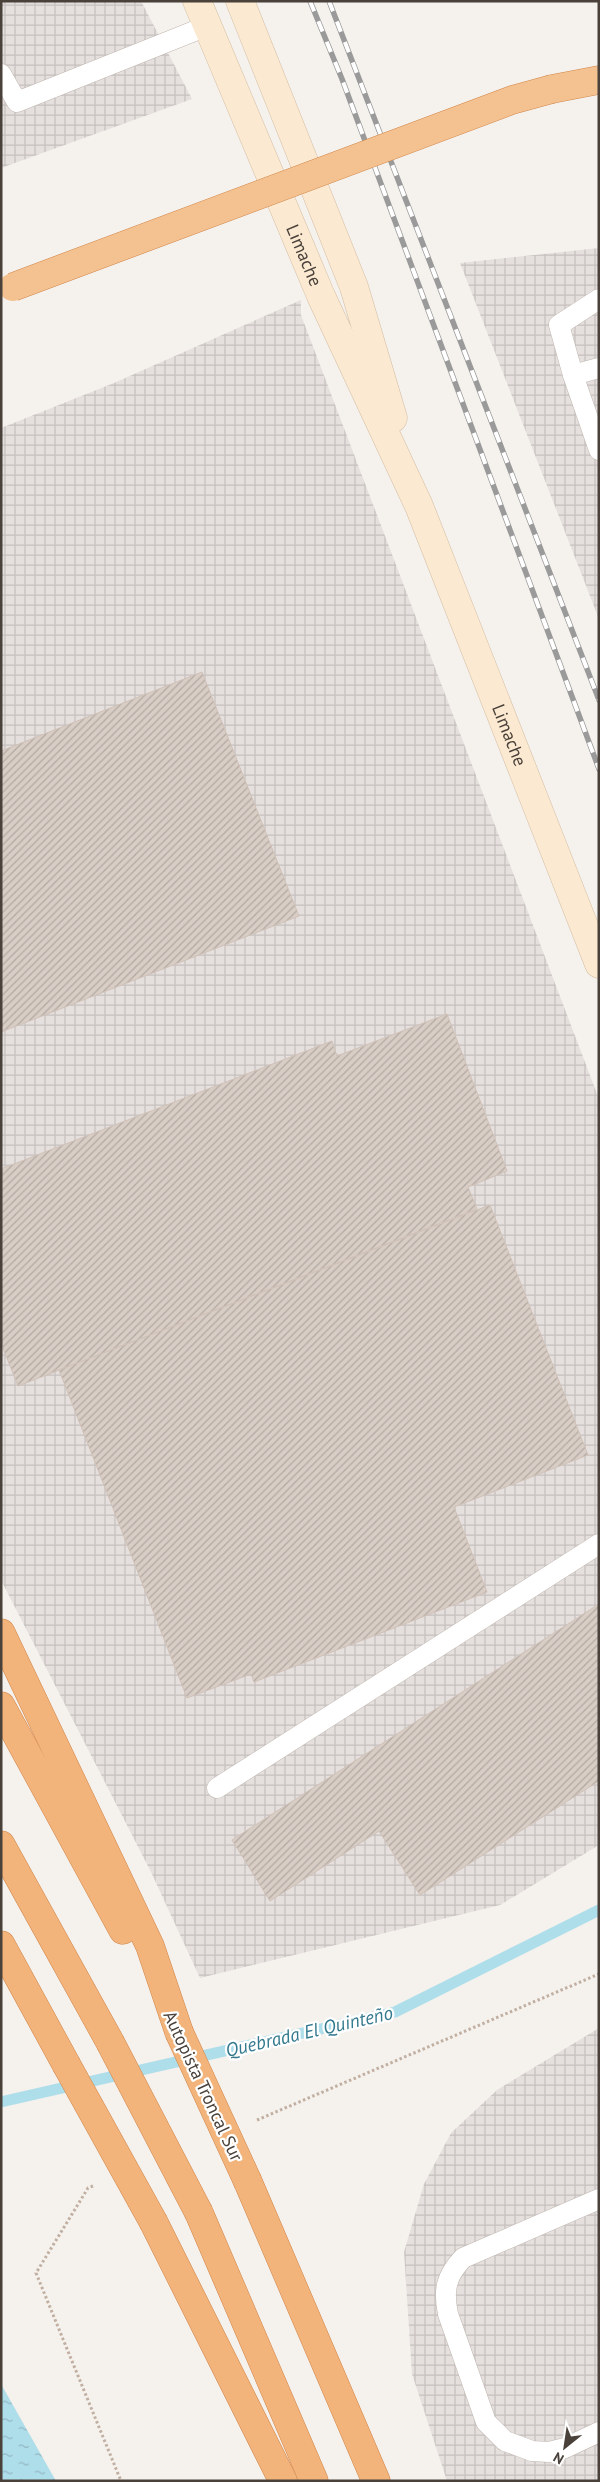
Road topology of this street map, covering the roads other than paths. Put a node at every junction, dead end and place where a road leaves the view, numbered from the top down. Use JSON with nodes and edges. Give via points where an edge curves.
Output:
{"nodes":[{"id":1,"x":197,"y":1,"type":"edge"},
{"id":2,"x":240,"y":1,"type":"edge"},
{"id":3,"x":207,"y":26,"type":"junction"},
{"id":4,"x":1,"y":74,"type":"edge"},
{"id":5,"x":599,"y":80,"type":"edge"},
{"id":6,"x":7,"y":289,"type":"edge"},
{"id":7,"x":599,"y":299,"type":"edge"},
{"id":8,"x":599,"y":368,"type":"edge"},
{"id":9,"x":573,"y":375,"type":"junction"},
{"id":10,"x":599,"y":450,"type":"edge"},
{"id":11,"x":419,"y":506,"type":"junction"},
{"id":12,"x":599,"y":964,"type":"edge"},
{"id":13,"x":599,"y":1544,"type":"edge"},
{"id":14,"x":1,"y":1633,"type":"edge"},
{"id":15,"x":1,"y":1706,"type":"edge"},
{"id":16,"x":217,"y":1788,"type":"dead end"},
{"id":17,"x":1,"y":1844,"type":"edge"},
{"id":18,"x":1,"y":1945,"type":"edge"},
{"id":19,"x":179,"y":2032,"type":"junction"},
{"id":20,"x":599,"y":2199,"type":"edge"},
{"id":21,"x":599,"y":2432,"type":"edge"},
{"id":22,"x":283,"y":2481,"type":"edge"},
{"id":23,"x":314,"y":2481,"type":"edge"},
{"id":24,"x":376,"y":2481,"type":"edge"}],
"edges":[{"from":1,"to":3,"type":"main road","name":"Limache"},
{"from":2,"to":11,"type":"main road","name":"Limache","via":[[354,287]]},
{"from":3,"to":4,"type":"lane","via":[[17,102]]},
{"from":3,"to":11,"type":"main road","name":"Limache","via":[[321,296]]},
{"from":5,"to":6,"type":"highway","bridge":true,"via":[[512,100]]},
{"from":7,"to":9,"type":"lane","via":[[559,325]]},
{"from":8,"to":9,"type":"lane"},
{"from":9,"to":10,"type":"lane"},
{"from":11,"to":12,"type":"main road","name":"Limache"},
{"from":13,"to":16,"type":"lane"},
{"from":14,"to":19,"type":"highway","via":[[150,1946]]},
{"from":15,"to":19,"type":"highway","name":"Autopista Troncal Sur"},
{"from":17,"to":23,"type":"highway","bridge":true,"via":[[199,2213]]},
{"from":18,"to":22,"type":"highway","bridge":true,"via":[[154,2222]]},
{"from":19,"to":24,"type":"highway","name":"Autopista Troncal Sur","bridge":true,"via":[[248,2182]]},
{"from":20,"to":21,"type":"lane","via":[[463,2258],[446,2281],[444,2298],[486,2422],[500,2436],[516,2447],[549,2452]]}]}
